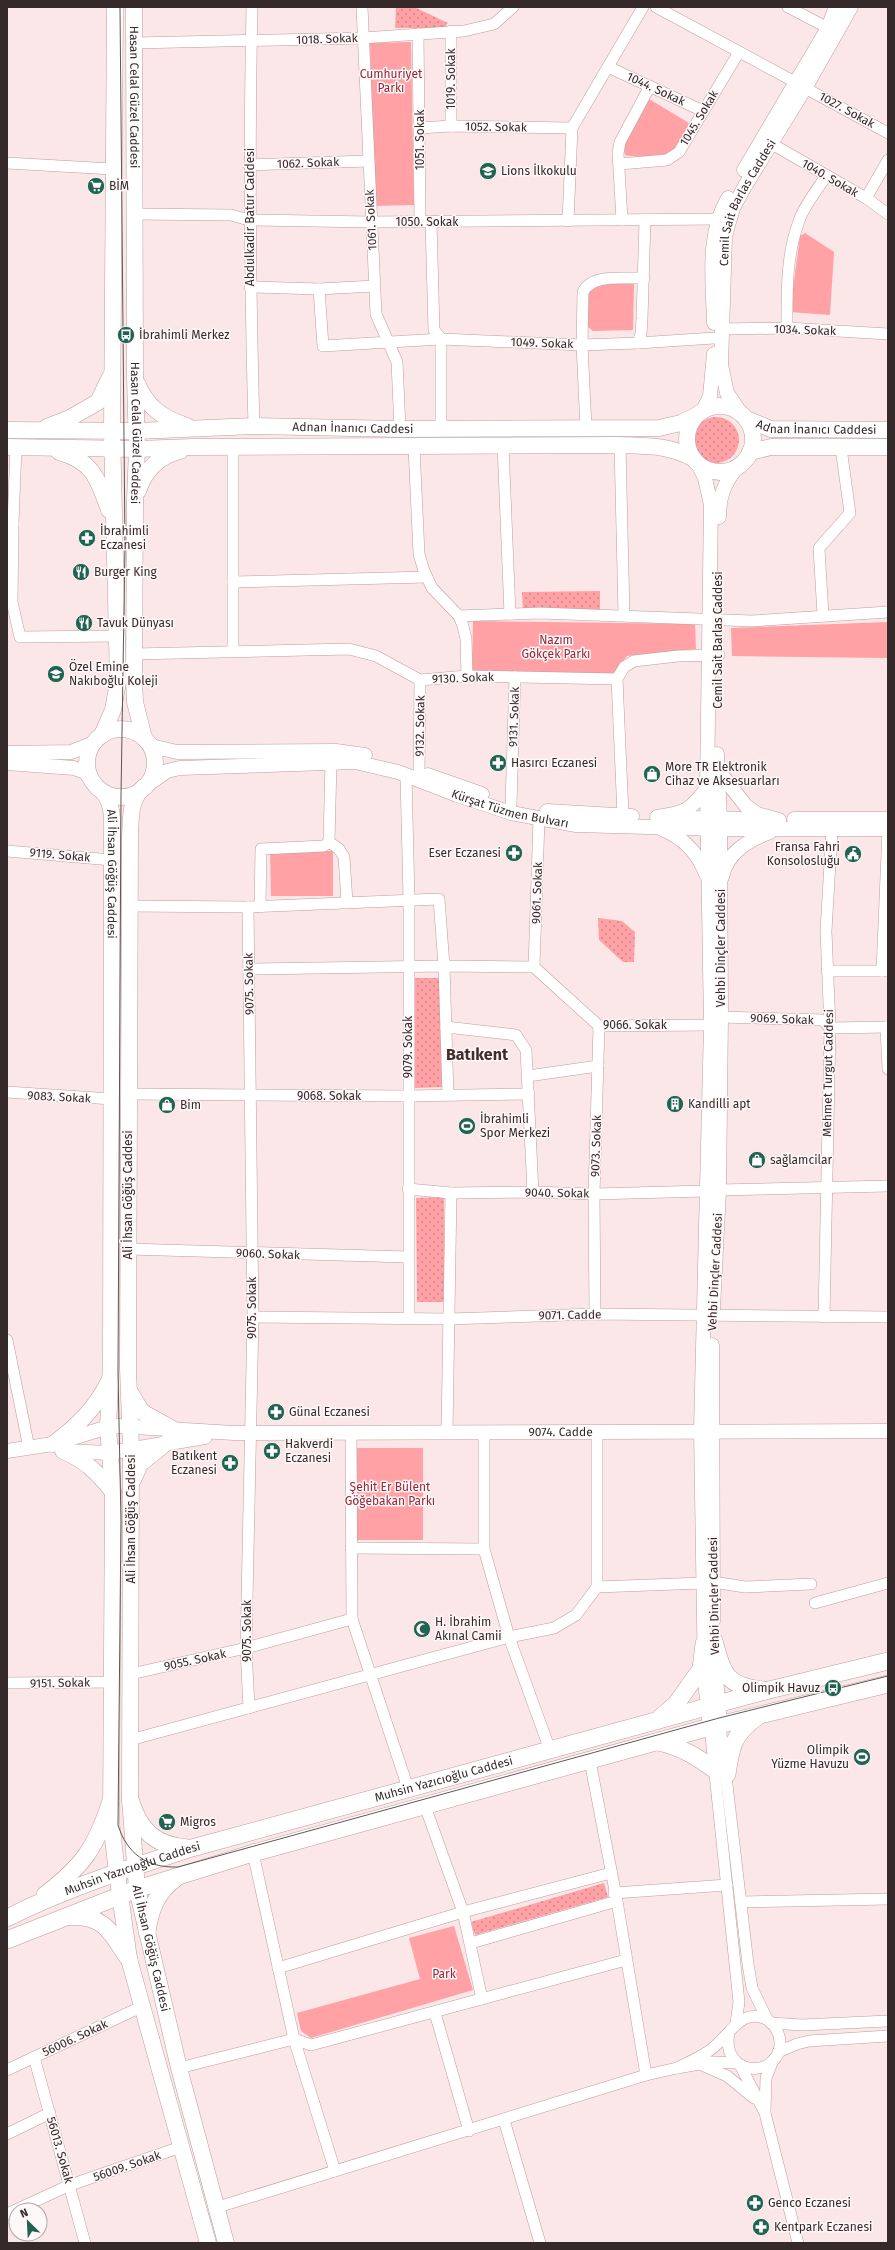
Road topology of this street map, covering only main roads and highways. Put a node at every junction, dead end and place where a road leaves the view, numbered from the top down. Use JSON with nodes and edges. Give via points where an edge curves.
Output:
{"nodes":[{"id":1,"x":115,"y":7,"type":"edge"},
{"id":2,"x":134,"y":7,"type":"edge"},
{"id":3,"x":114,"y":368,"type":"junction"},
{"id":4,"x":135,"y":377,"type":"junction"},
{"id":5,"x":700,"y":413,"type":"junction"},
{"id":6,"x":744,"y":417,"type":"junction"},
{"id":7,"x":194,"y":428,"type":"junction"},
{"id":8,"x":7,"y":430,"type":"edge"},
{"id":9,"x":888,"y":430,"type":"edge"},
{"id":10,"x":37,"y":431,"type":"junction"},
{"id":11,"x":112,"y":431,"type":"junction"},
{"id":12,"x":137,"y":431,"type":"junction"},
{"id":13,"x":194,"y":447,"type":"junction"},
{"id":14,"x":888,"y":447,"type":"edge"},
{"id":15,"x":11,"y":448,"type":"edge"},
{"id":16,"x":43,"y":448,"type":"junction"},
{"id":17,"x":112,"y":449,"type":"junction"},
{"id":18,"x":137,"y":449,"type":"junction"},
{"id":19,"x":750,"y":452,"type":"junction"},
{"id":20,"x":696,"y":462,"type":"junction"},
{"id":21,"x":135,"y":500,"type":"junction"},
{"id":22,"x":114,"y":523,"type":"junction"},
{"id":23,"x":98,"y":739,"type":"junction"},
{"id":24,"x":147,"y":742,"type":"junction"},
{"id":25,"x":99,"y":788,"type":"junction"},
{"id":26,"x":144,"y":788,"type":"junction"},
{"id":27,"x":111,"y":1378,"type":"junction"},
{"id":28,"x":129,"y":1389,"type":"junction"},
{"id":29,"x":131,"y":1484,"type":"junction"},
{"id":30,"x":113,"y":1492,"type":"junction"},
{"id":31,"x":888,"y":1661,"type":"edge"},
{"id":32,"x":888,"y":1684,"type":"edge"},
{"id":33,"x":765,"y":1691,"type":"junction"},
{"id":34,"x":759,"y":1715,"type":"junction"},
{"id":35,"x":657,"y":1720,"type":"junction"},
{"id":36,"x":658,"y":1742,"type":"junction"},
{"id":37,"x":130,"y":1799,"type":"junction"},
{"id":38,"x":111,"y":1801,"type":"junction"},
{"id":39,"x":192,"y":1848,"type":"junction"},
{"id":40,"x":135,"y":1867,"type":"junction"},
{"id":41,"x":117,"y":1873,"type":"junction"},
{"id":42,"x":182,"y":1874,"type":"junction"},
{"id":43,"x":137,"y":1889,"type":"junction"},
{"id":44,"x":120,"y":1896,"type":"junction"},
{"id":45,"x":31,"y":1906,"type":"junction"},
{"id":46,"x":65,"y":1917,"type":"junction"},
{"id":47,"x":7,"y":1918,"type":"edge"},
{"id":48,"x":147,"y":1932,"type":"junction"},
{"id":49,"x":7,"y":1940,"type":"edge"},
{"id":50,"x":129,"y":1959,"type":"junction"},
{"id":51,"x":208,"y":2243,"type":"edge"},
{"id":52,"x":226,"y":2243,"type":"edge"}],
"edges":[{"from":1,"to":3,"type":"main road","name":"Hasan Celal Güzel Caddesi","via":[[112,169]]},
{"from":2,"to":4,"type":"main road","name":"Hasan Celal Güzel Caddesi"},
{"from":3,"to":10,"type":"main road","via":[[98,402],[70,418]]},
{"from":3,"to":11,"type":"main road","name":"Hasan Celal Güzel Caddesi"},
{"from":4,"to":7,"type":"main road","via":[[145,400],[152,408],[171,421]]},
{"from":4,"to":12,"type":"main road","name":"Hasan Celal Güzel Caddesi"},
{"from":5,"to":6,"type":"main road","via":[[722,406],[736,410]]},
{"from":5,"to":7,"type":"main road","name":"Adnan İnanıcı Caddesi","via":[[682,423],[659,428]]},
{"from":5,"to":20,"type":"main road","via":[[689,427],[687,440]]},
{"from":6,"to":9,"type":"main road","name":"Adnan İnanıcı Caddesi","via":[[771,429]]},
{"from":6,"to":19,"type":"main road","via":[[752,431]]},
{"from":7,"to":12,"type":"main road","name":"Adnan İnanıcı Caddesi"},
{"from":8,"to":10,"type":"main road","name":"Adnan İnanıcı Caddesi"},
{"from":10,"to":11,"type":"main road","name":"Adnan İnanıcı Caddesi"},
{"from":11,"to":12,"type":"main road","name":"Adnan İnanıcı Caddesi"},
{"from":11,"to":17,"type":"main road","name":"Hasan Celal Güzel Caddesi"},
{"from":12,"to":18,"type":"main road","name":"Hasan Celal Güzel Caddesi"},
{"from":13,"to":18,"type":"main road","name":"Adnan İnanıcı Caddesi"},
{"from":13,"to":20,"type":"main road","name":"Adnan İnanıcı Caddesi","via":[[659,446],[682,452]]},
{"from":13,"to":21,"type":"main road","via":[[168,454],[159,460],[148,470]]},
{"from":14,"to":19,"type":"main road","name":"Adnan İnanıcı Caddesi","via":[[771,447]]},
{"from":15,"to":16,"type":"main road","name":"Adnan İnanıcı Caddesi"},
{"from":16,"to":17,"type":"main road","name":"Adnan İnanıcı Caddesi"},
{"from":16,"to":22,"type":"main road","via":[[71,455],[90,468],[98,480]]},
{"from":17,"to":18,"type":"main road","name":"Adnan İnanıcı Caddesi"},
{"from":17,"to":22,"type":"main road","name":"Hasan Celal Güzel Caddesi"},
{"from":18,"to":21,"type":"main road","name":"Hasan Celal Güzel Caddesi"},
{"from":19,"to":20,"type":"main road","via":[[737,467],[717,472]]},
{"from":21,"to":24,"type":"main road","name":"Hasan Celal Güzel Caddesi","via":[[135,702]]},
{"from":22,"to":23,"type":"main road","name":"Hasan Celal Güzel Caddesi","via":[[118,682],[114,710]]},
{"from":23,"to":24,"type":"main road","via":[[112,730],[121,729],[134,732]]},
{"from":23,"to":25,"type":"main road","via":[[88,753],[87,764],[89,775]]},
{"from":24,"to":26,"type":"main road","via":[[154,757],[154,768],[151,779]]},
{"from":25,"to":26,"type":"main road","via":[[113,796],[135,794]]},
{"from":25,"to":27,"type":"main road","name":"Ali İhsan Göğüş Caddesi","via":[[109,798],[111,809]]},
{"from":26,"to":28,"type":"main road","name":"Ali İhsan Göğüş Caddesi","via":[[136,794],[130,837]]},
{"from":27,"to":30,"type":"main road","name":"Ali İhsan Göğüş Caddesi","via":[[108,1427]]},
{"from":27,"to":30,"type":"main road","via":[[92,1410],[67,1434],[58,1448],[79,1458],[92,1468]]},
{"from":28,"to":29,"type":"main road","name":"Ali İhsan Göğüş Caddesi"},
{"from":28,"to":29,"type":"main road","via":[[142,1412],[168,1436],[140,1464]]},
{"from":29,"to":37,"type":"main road","name":"Ali İhsan Göğüş Caddesi"},
{"from":30,"to":38,"type":"main road","name":"Ali İhsan Göğüş Caddesi"},
{"from":31,"to":33,"type":"main road","name":"Muhsin Yazıcıoğlu Caddesi"},
{"from":32,"to":34,"type":"main road","name":"Muhsin Yazıcıoğlu Caddesi"},
{"from":33,"to":35,"type":"main road","name":"Muhsin Yazıcıoğlu Caddesi"},
{"from":33,"to":35,"type":"main road","via":[[744,1688],[731,1680],[721,1668],[709,1642],[701,1668],[690,1686],[676,1704]]},
{"from":34,"to":36,"type":"main road","name":"Muhsin Yazıcıoğlu Caddesi"},
{"from":34,"to":36,"type":"main road","via":[[744,1726],[735,1738],[721,1772],[679,1746]]},
{"from":35,"to":39,"type":"main road","name":"Muhsin Yazıcıoğlu Caddesi"},
{"from":36,"to":42,"type":"main road","name":"Muhsin Yazıcıoğlu Caddesi"},
{"from":37,"to":39,"type":"main road","via":[[135,1816],[149,1834],[158,1841],[175,1847]]},
{"from":37,"to":40,"type":"main road","name":"Ali İhsan Göğüş Caddesi"},
{"from":38,"to":41,"type":"main road","name":"Ali İhsan Göğüş Caddesi"},
{"from":38,"to":45,"type":"main road","via":[[95,1844],[80,1864]]},
{"from":39,"to":40,"type":"main road","name":"Muhsin Yazıcıoğlu Caddesi"},
{"from":40,"to":41,"type":"main road","name":"Muhsin Yazıcıoğlu Caddesi"},
{"from":40,"to":43,"type":"main road","name":"Ali İhsan Göğüş Caddesi"},
{"from":41,"to":44,"type":"main road","name":"Ali İhsan Göğüş Caddesi"},
{"from":41,"to":45,"type":"main road","name":"Muhsin Yazıcıoğlu Caddesi"},
{"from":42,"to":43,"type":"main road","name":"Muhsin Yazıcıoğlu Caddesi"},
{"from":42,"to":48,"type":"main road","via":[[168,1884],[156,1898],[149,1914]]},
{"from":43,"to":44,"type":"main road","name":"Muhsin Yazıcıoğlu Caddesi"},
{"from":43,"to":48,"type":"main road","name":"Ali İhsan Göğüş Caddesi"},
{"from":44,"to":46,"type":"main road","name":"Muhsin Yazıcıoğlu Caddesi"},
{"from":44,"to":50,"type":"main road","name":"Ali İhsan Göğüş Caddesi"},
{"from":45,"to":47,"type":"main road","name":"Muhsin Yazıcıoğlu Caddesi"},
{"from":46,"to":49,"type":"main road","name":"Muhsin Yazıcıoğlu Caddesi"},
{"from":46,"to":50,"type":"main road","via":[[87,1916],[101,1923]]},
{"from":48,"to":52,"type":"main road","name":"Ali İhsan Göğüş Caddesi","via":[[179,2068]]},
{"from":50,"to":51,"type":"main road","name":"Ali İhsan Göğüş Caddesi"}]}
